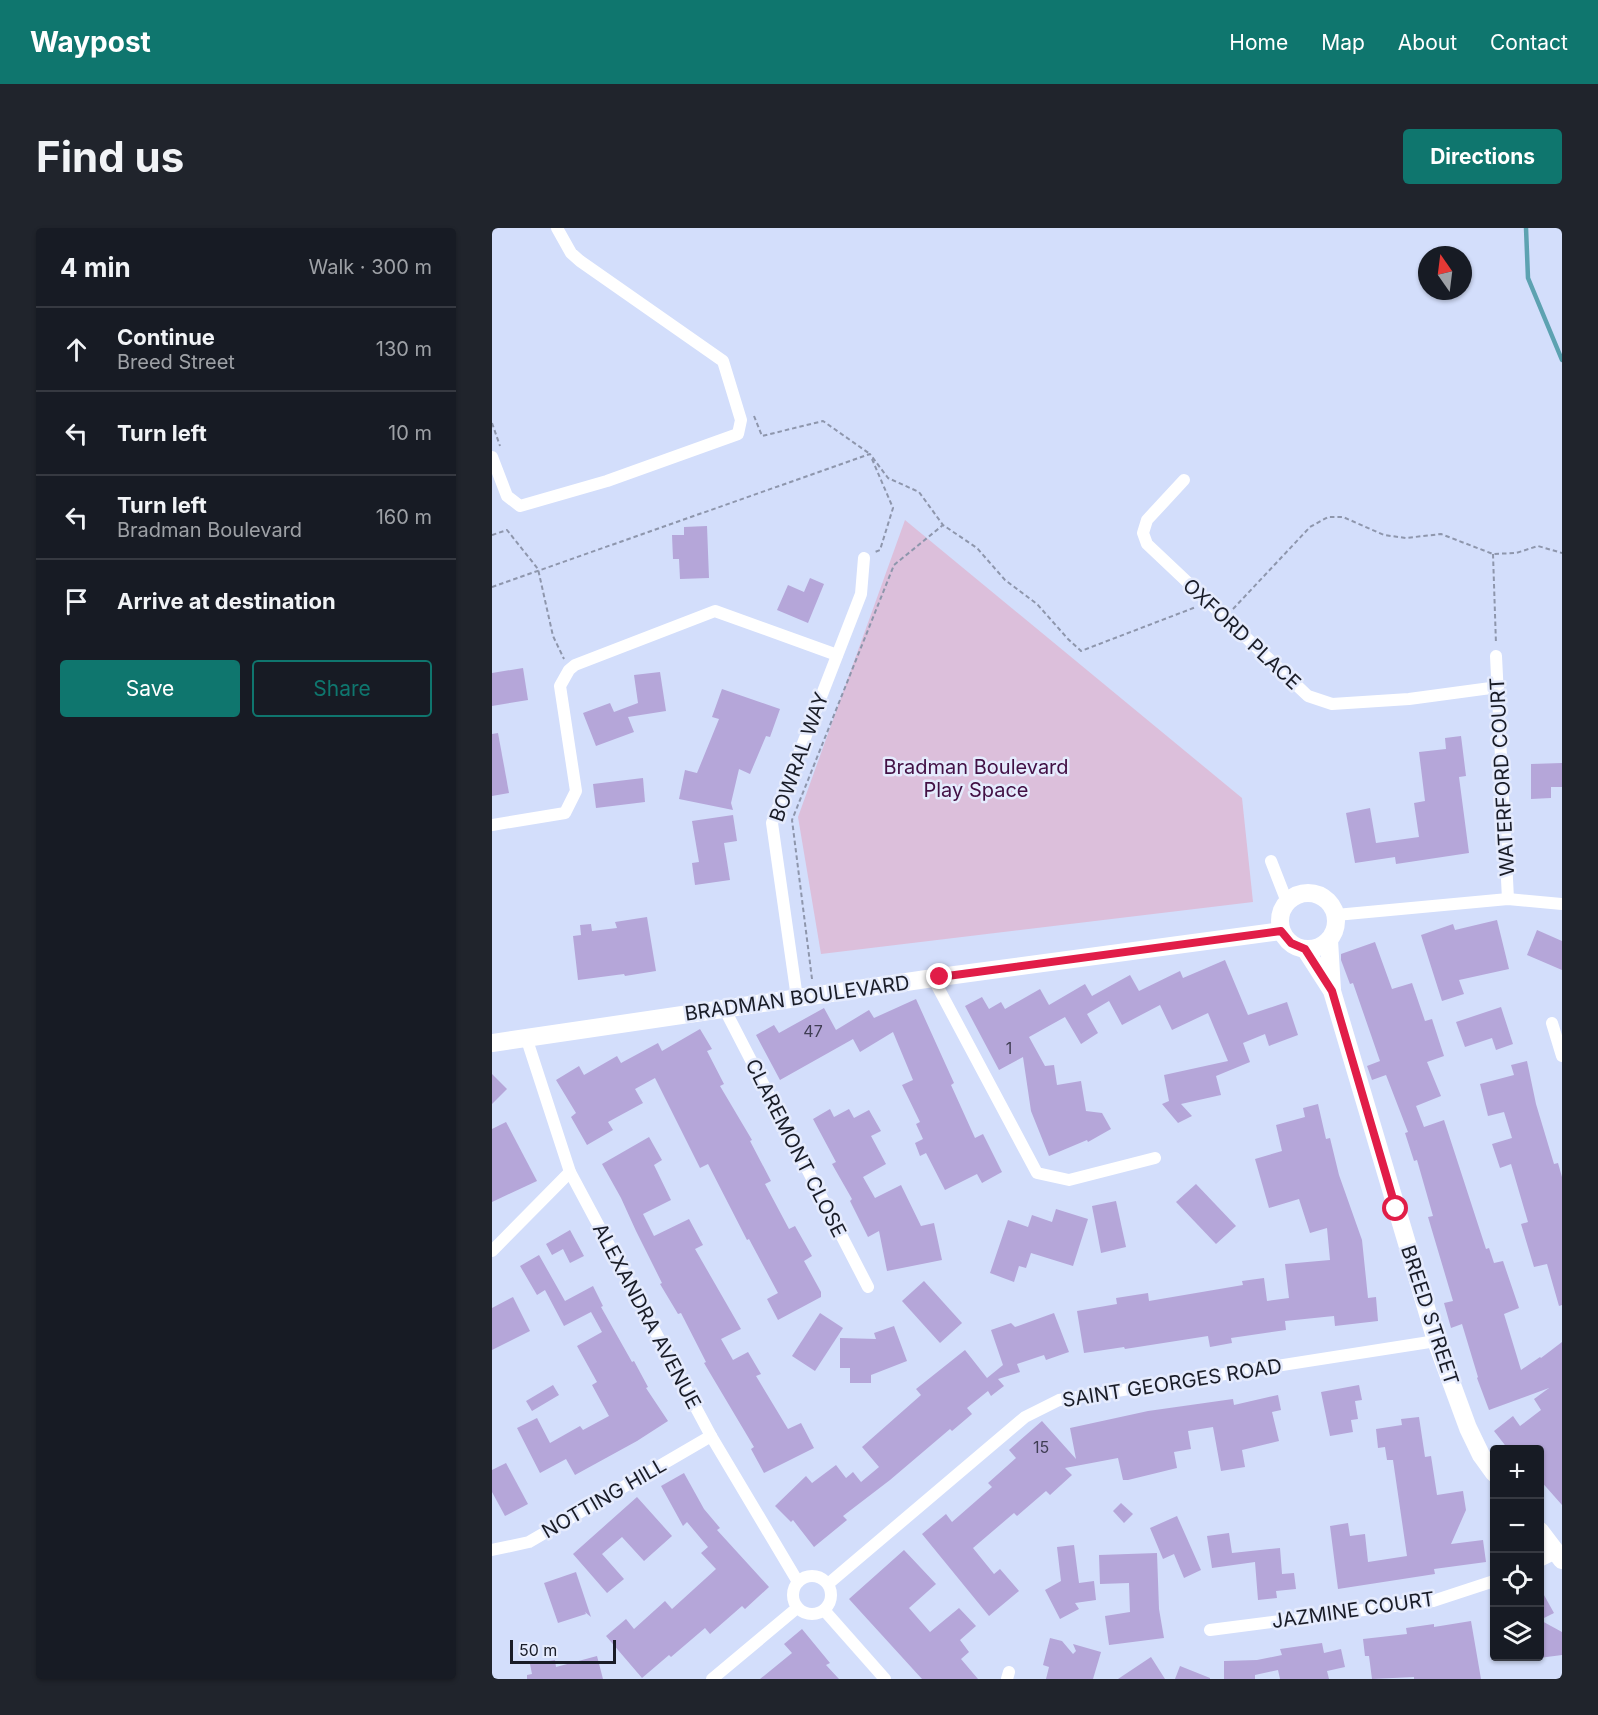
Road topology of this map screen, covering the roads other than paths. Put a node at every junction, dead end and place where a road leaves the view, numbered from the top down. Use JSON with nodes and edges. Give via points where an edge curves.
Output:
{"nodes":[{"id":1,"x":557,"y":228,"type":"edge"},
{"id":2,"x":498,"y":455,"type":"edge"},
{"id":3,"x":1184,"y":480,"type":"dead end"},
{"id":4,"x":864,"y":558,"type":"dead end"},
{"id":5,"x":837,"y":655,"type":"junction"},
{"id":6,"x":1496,"y":656,"type":"road end"},
{"id":7,"x":1498,"y":687,"type":"junction"},
{"id":8,"x":492,"y":825,"type":"edge"},
{"id":9,"x":1271,"y":861,"type":"dead end"},
{"id":10,"x":1508,"y":899,"type":"junction"},
{"id":11,"x":1287,"y":902,"type":"junction"},
{"id":12,"x":1562,"y":904,"type":"edge"},
{"id":13,"x":1336,"y":915,"type":"junction"},
{"id":14,"x":1281,"y":931,"type":"junction"},
{"id":15,"x":1329,"y":940,"type":"junction"},
{"id":16,"x":1305,"y":949,"type":"junction"},
{"id":17,"x":933,"y":978,"type":"junction"},
{"id":18,"x":1332,"y":991,"type":"junction"},
{"id":19,"x":806,"y":997,"type":"junction"},
{"id":20,"x":724,"y":1008,"type":"junction"},
{"id":21,"x":1552,"y":1023,"type":"dead end"},
{"id":22,"x":526,"y":1037,"type":"junction"},
{"id":23,"x":492,"y":1043,"type":"edge"},
{"id":24,"x":1562,"y":1056,"type":"edge"},
{"id":25,"x":1155,"y":1158,"type":"dead end"},
{"id":26,"x":570,"y":1172,"type":"junction"},
{"id":27,"x":492,"y":1251,"type":"edge"},
{"id":28,"x":868,"y":1287,"type":"dead end"},
{"id":29,"x":1436,"y":1341,"type":"junction"},
{"id":30,"x":711,"y":1436,"type":"junction"},
{"id":31,"x":1490,"y":1467,"type":"edge"},
{"id":32,"x":1544,"y":1538,"type":"edge"},
{"id":33,"x":492,"y":1550,"type":"edge"},
{"id":34,"x":1559,"y":1557,"type":"edge"},
{"id":35,"x":1544,"y":1559,"type":"edge"},
{"id":36,"x":798,"y":1582,"type":"junction"},
{"id":37,"x":1490,"y":1582,"type":"edge"},
{"id":38,"x":828,"y":1584,"type":"junction"},
{"id":39,"x":797,"y":1608,"type":"junction"},
{"id":40,"x":824,"y":1610,"type":"junction"},
{"id":41,"x":1210,"y":1630,"type":"dead end"},
{"id":42,"x":712,"y":1679,"type":"edge"},
{"id":43,"x":885,"y":1679,"type":"edge"}],
"edges":[{"from":1,"to":2,"type":"street","via":[[580,261],[723,361],[741,420],[738,434],[607,481],[520,506],[507,496]]},
{"from":3,"to":7,"type":"street","name":"OXFORD PLACE","via":[[1147,520],[1143,533],[1147,544],[1308,696],[1332,704]]},
{"from":4,"to":5,"type":"street","name":"BOWRAL WAY","via":[[861,594]]},
{"from":5,"to":8,"type":"street","via":[[715,611],[575,665],[560,686],[576,791],[565,813]]},
{"from":5,"to":19,"type":"street","name":"BOWRAL WAY","via":[[772,823]]},
{"from":6,"to":7,"type":"street","name":"WATERFORD COURT"},
{"from":7,"to":10,"type":"street","name":"WATERFORD COURT"},
{"from":9,"to":11,"type":"street"},
{"from":10,"to":12,"type":"street"},
{"from":10,"to":13,"type":"street"},
{"from":11,"to":13,"type":"street","via":[[1302,894],[1318,895]]},
{"from":11,"to":14,"type":"street","via":[[1281,916]]},
{"from":13,"to":15,"type":"street"},
{"from":14,"to":16,"type":"street","via":[[1291,943]]},
{"from":14,"to":17,"type":"street","name":"BRADMAN BOULEVARD"},
{"from":15,"to":16,"type":"street"},
{"from":15,"to":18,"type":"street"},
{"from":16,"to":18,"type":"street","name":"BREED STREET"},
{"from":17,"to":19,"type":"street","name":"BRADMAN BOULEVARD"},
{"from":17,"to":25,"type":"street","via":[[1037,1173],[1069,1180]]},
{"from":18,"to":29,"type":"street","name":"BREED STREET"},
{"from":19,"to":20,"type":"street","name":"BRADMAN BOULEVARD"},
{"from":20,"to":22,"type":"street","name":"BRADMAN BOULEVARD"},
{"from":20,"to":28,"type":"street","name":"CLAREMONT CLOSE"},
{"from":21,"to":24,"type":"street"},
{"from":22,"to":23,"type":"street","name":"BRADMAN BOULEVARD"},
{"from":22,"to":26,"type":"street","name":"ALEXANDRA AVENUE"},
{"from":26,"to":27,"type":"street"},
{"from":26,"to":30,"type":"street","name":"ALEXANDRA AVENUE"},
{"from":29,"to":31,"type":"street","name":"BREED STREET","via":[[1468,1428]]},
{"from":29,"to":38,"type":"street","name":"SAINT GEORGES ROAD","via":[[1059,1400],[1025,1417]]},
{"from":30,"to":33,"type":"street","name":"NOTTING HILL","via":[[529,1542]]},
{"from":30,"to":36,"type":"street","name":"ALEXANDRA AVENUE"},
{"from":32,"to":34,"type":"street"},
{"from":34,"to":35,"type":"street"},
{"from":36,"to":38,"type":"street","via":[[817,1576]]},
{"from":36,"to":39,"type":"street","via":[[792,1594]]},
{"from":37,"to":41,"type":"street","name":"JAZMINE COURT","via":[[1433,1601]]},
{"from":38,"to":40,"type":"street","via":[[831,1598]]},
{"from":39,"to":40,"type":"street","via":[[807,1614]]},
{"from":39,"to":42,"type":"street"},
{"from":40,"to":43,"type":"street"}]}
